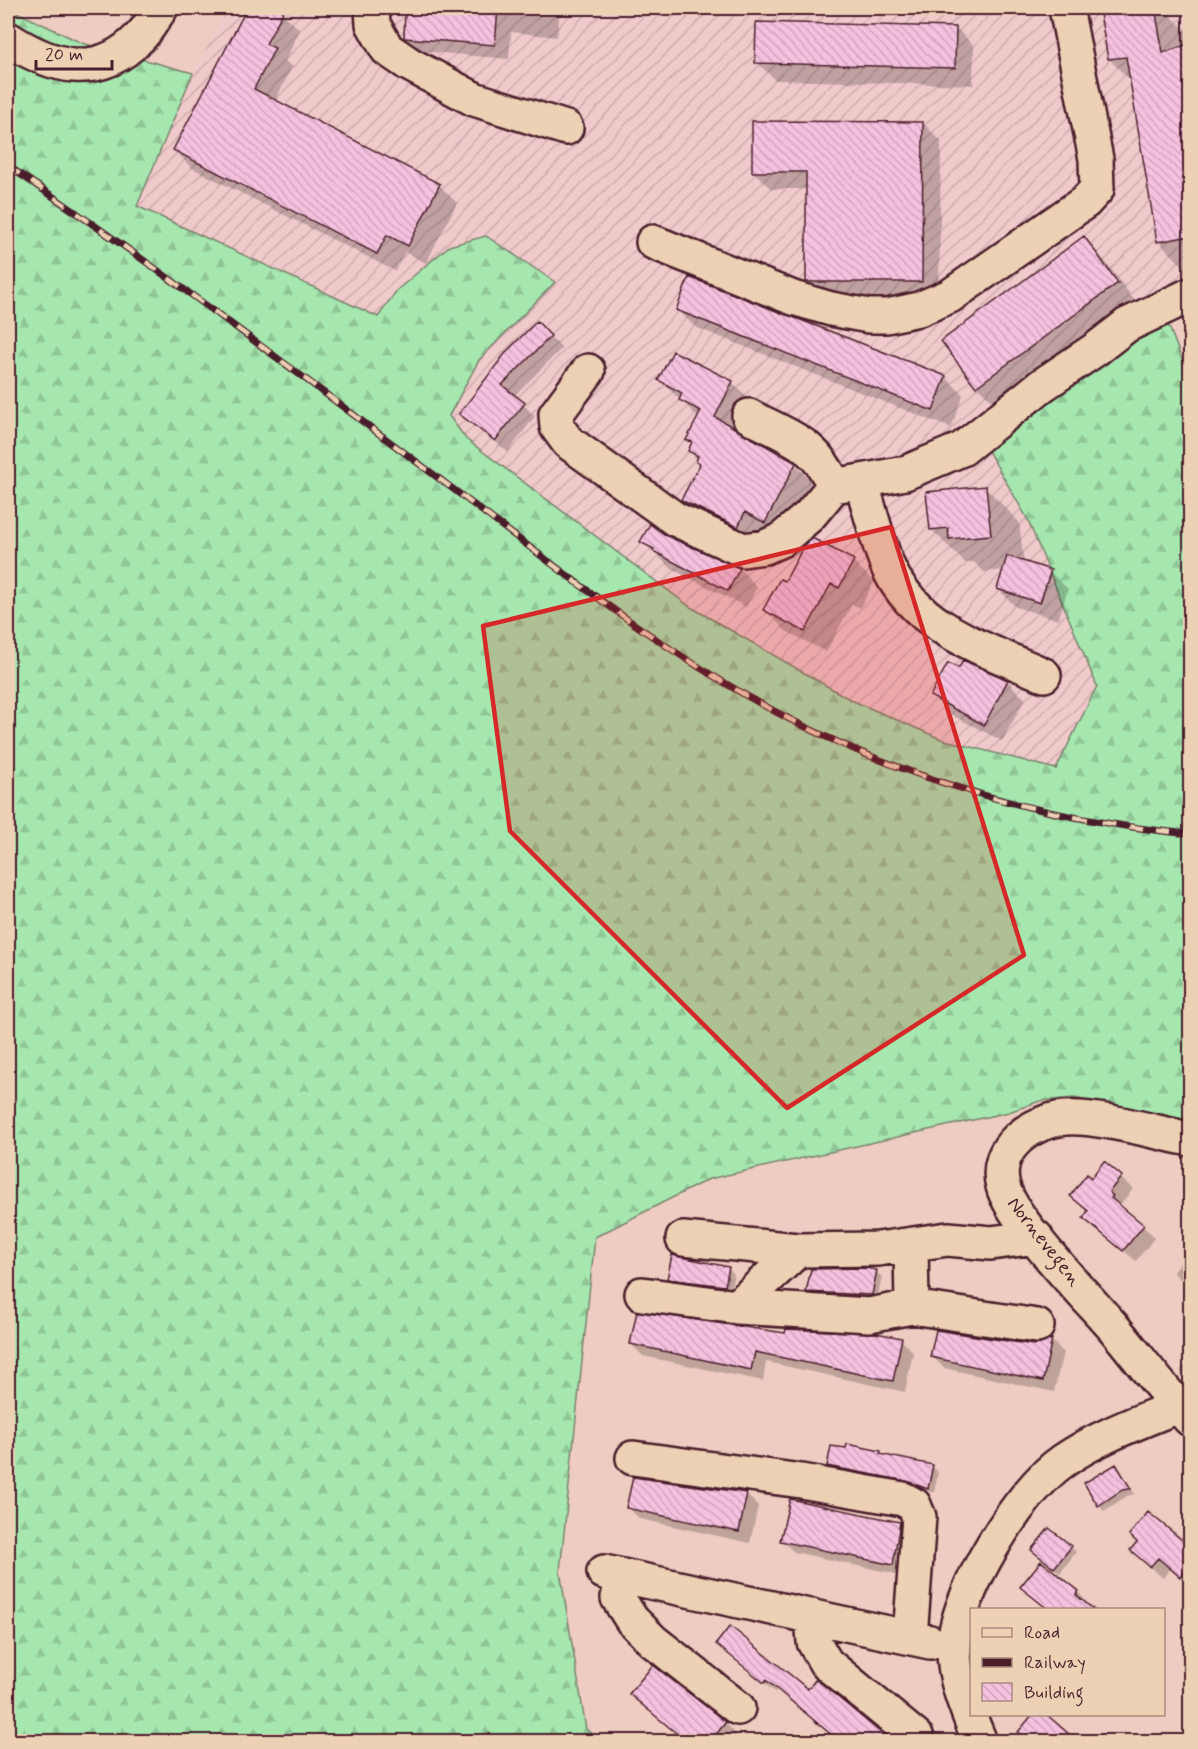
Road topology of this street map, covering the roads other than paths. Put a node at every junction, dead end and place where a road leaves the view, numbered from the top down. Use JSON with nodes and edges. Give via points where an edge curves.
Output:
{"nodes":[{"id":1,"x":161,"y":8,"type":"edge"},
{"id":2,"x":372,"y":8,"type":"edge"},
{"id":3,"x":1066,"y":8,"type":"edge"},
{"id":4,"x":8,"y":39,"type":"edge"},
{"id":5,"x":566,"y":128,"type":"dead end"},
{"id":6,"x":653,"y":242,"type":"dead end"},
{"id":7,"x":1191,"y":295,"type":"edge"},
{"id":8,"x":588,"y":371,"type":"dead end"},
{"id":9,"x":749,"y":416,"type":"dead end"},
{"id":10,"x":847,"y":484,"type":"junction"},
{"id":11,"x":1044,"y":675,"type":"dead end"},
{"id":12,"x":1191,"y":1139,"type":"edge"},
{"id":13,"x":1036,"y":1237,"type":"junction"},
{"id":14,"x":683,"y":1239,"type":"dead end"},
{"id":15,"x":911,"y":1246,"type":"junction"},
{"id":16,"x":798,"y":1250,"type":"junction"},
{"id":17,"x":642,"y":1293,"type":"dead end"},
{"id":18,"x":737,"y":1307,"type":"junction"},
{"id":19,"x":912,"y":1307,"type":"junction"},
{"id":20,"x":1036,"y":1326,"type":"dead end"},
{"id":21,"x":1184,"y":1412,"type":"edge"},
{"id":22,"x":633,"y":1458,"type":"dead end"},
{"id":23,"x":812,"y":1616,"type":"junction"},
{"id":24,"x":910,"y":1637,"type":"junction"},
{"id":25,"x":954,"y":1648,"type":"junction"},
{"id":26,"x":738,"y":1708,"type":"dead end"},
{"id":27,"x":917,"y":1738,"type":"dead end"},
{"id":28,"x":980,"y":1742,"type":"edge"}],
"edges":[{"from":1,"to":4,"type":"street","via":[[140,38],[113,58],[84,66],[60,66],[32,55]]},
{"from":2,"to":5,"type":"street","via":[[373,24],[387,48],[409,64],[474,99]]},
{"from":3,"to":6,"type":"street","via":[[1096,159],[1097,189],[1085,202],[950,296],[919,309],[869,316],[793,298]]},
{"from":7,"to":10,"type":"street","via":[[1127,325],[962,448],[905,473]]},
{"from":8,"to":10,"type":"street","via":[[556,414],[557,427],[568,442],[675,519],[743,550],[781,540]]},
{"from":9,"to":10,"type":"street","via":[[810,448]]},
{"from":10,"to":11,"type":"street","via":[[889,569],[912,604],[938,626]]},
{"from":12,"to":13,"type":"street","name":"Nornevegen","via":[[1067,1118],[1030,1128],[1006,1153],[1002,1184],[1010,1204]]},
{"from":13,"to":15,"type":"street","via":[[991,1243],[948,1239]]},
{"from":13,"to":21,"type":"street","name":"Nornevegen"},
{"from":14,"to":16,"type":"street"},
{"from":15,"to":16,"type":"street"},
{"from":15,"to":19,"type":"street"},
{"from":16,"to":18,"type":"street"},
{"from":17,"to":18,"type":"street"},
{"from":18,"to":19,"type":"street","via":[[869,1315]]},
{"from":19,"to":20,"type":"street"},
{"from":21,"to":25,"type":"street","via":[[1084,1448],[1062,1461],[1030,1491],[992,1545],[972,1590]]},
{"from":22,"to":24,"type":"street","via":[[801,1481],[903,1499],[914,1505],[919,1517]]},
{"from":23,"to":24,"type":"street"},
{"from":23,"to":26,"type":"street","via":[[613,1574],[618,1598],[632,1620]]},
{"from":23,"to":27,"type":"street","via":[[814,1642],[826,1663]]},
{"from":24,"to":25,"type":"street"},
{"from":25,"to":28,"type":"street","via":[[961,1693]]}]}
